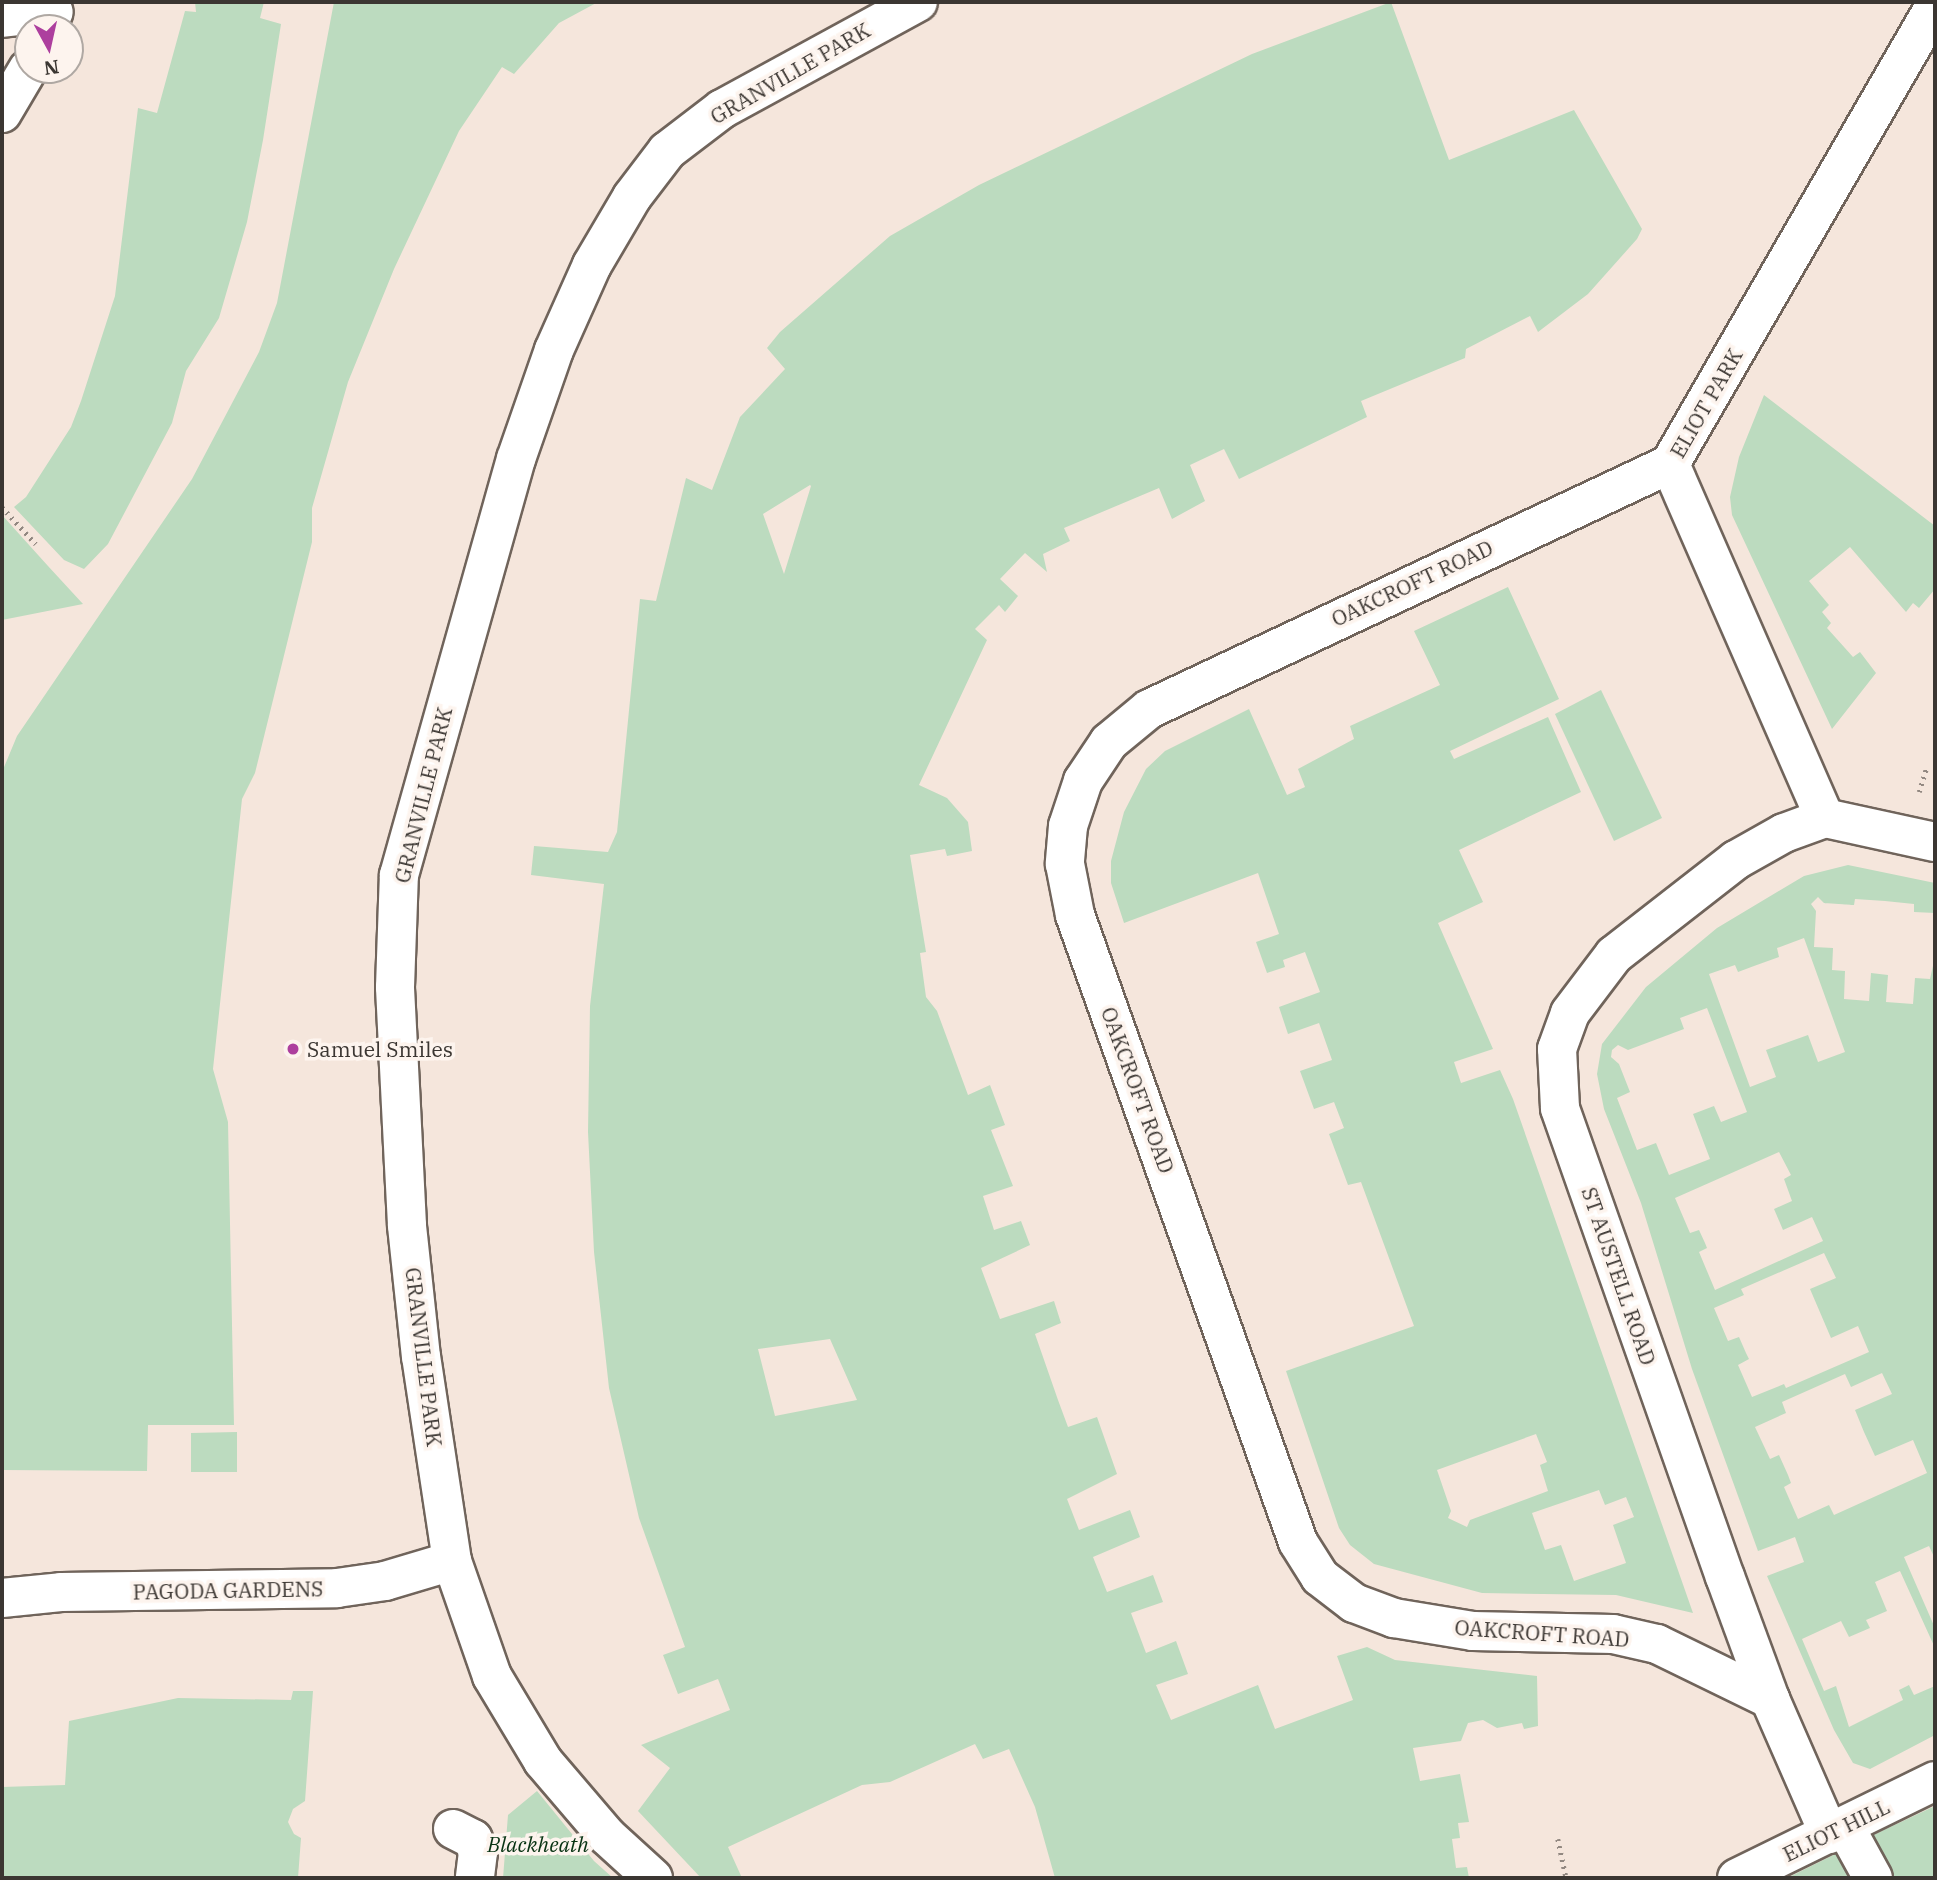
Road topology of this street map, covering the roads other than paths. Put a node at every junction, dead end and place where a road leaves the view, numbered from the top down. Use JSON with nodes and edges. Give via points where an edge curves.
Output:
{"nodes":[{"id":1,"x":918,"y":2,"type":"edge"},
{"id":2,"x":1935,"y":6,"type":"edge"},
{"id":3,"x":19,"y":84,"type":"edge"},
{"id":4,"x":2,"y":113,"type":"edge"},
{"id":5,"x":1670,"y":464,"type":"junction"},
{"id":6,"x":1823,"y":819,"type":"junction"},
{"id":7,"x":1935,"y":842,"type":"edge"},
{"id":8,"x":452,"y":1561,"type":"junction"},
{"id":9,"x":2,"y":1598,"type":"edge"},
{"id":10,"x":1770,"y":1699,"type":"junction"},
{"id":11,"x":1935,"y":1781,"type":"edge"},
{"id":12,"x":453,"y":1829,"type":"dead end"},
{"id":13,"x":1837,"y":1830,"type":"junction"},
{"id":14,"x":475,"y":1878,"type":"edge"},
{"id":15,"x":653,"y":1878,"type":"edge"},
{"id":16,"x":1737,"y":1878,"type":"edge"},
{"id":17,"x":1872,"y":1878,"type":"edge"}],
"edges":[{"from":1,"to":8,"type":"street","name":"GRANVILLE PARK","via":[[722,109],[667,151],[632,197],[592,265],[554,350],[516,459],[399,875],[395,987],[407,1224],[421,1357]]},
{"from":2,"to":5,"type":"street","name":"ELIOT PARK"},
{"from":3,"to":4,"type":"street"},
{"from":5,"to":6,"type":"street","name":"ELIOT PARK"},
{"from":5,"to":10,"type":"street","name":"OAKCROFT ROAD","via":[[1149,709],[1109,742],[1083,781],[1069,826],[1065,864],[1075,915],[1293,1530],[1320,1577],[1354,1604],[1394,1618],[1473,1631],[1612,1634],[1657,1644]]},
{"from":6,"to":7,"type":"street"},
{"from":6,"to":10,"type":"street","name":"ST AUSTELL ROAD","via":[[1784,833],[1735,860],[1614,955],[1570,1013],[1557,1049],[1560,1108]]},
{"from":8,"to":9,"type":"street","name":"PAGODA GARDENS","via":[[385,1581],[337,1588],[61,1592]]},
{"from":8,"to":15,"type":"street","name":"GRANVILLE PARK","via":[[492,1676],[543,1760],[607,1836]]},
{"from":10,"to":13,"type":"street","name":"ST AUSTELL ROAD"},
{"from":11,"to":13,"type":"street","name":"ELIOT HILL"},
{"from":12,"to":14,"type":"street","via":[[473,1839],[478,1852]]},
{"from":13,"to":16,"type":"street","name":"ELIOT HILL"},
{"from":13,"to":17,"type":"street","name":"ST AUSTELL ROAD"}]}
